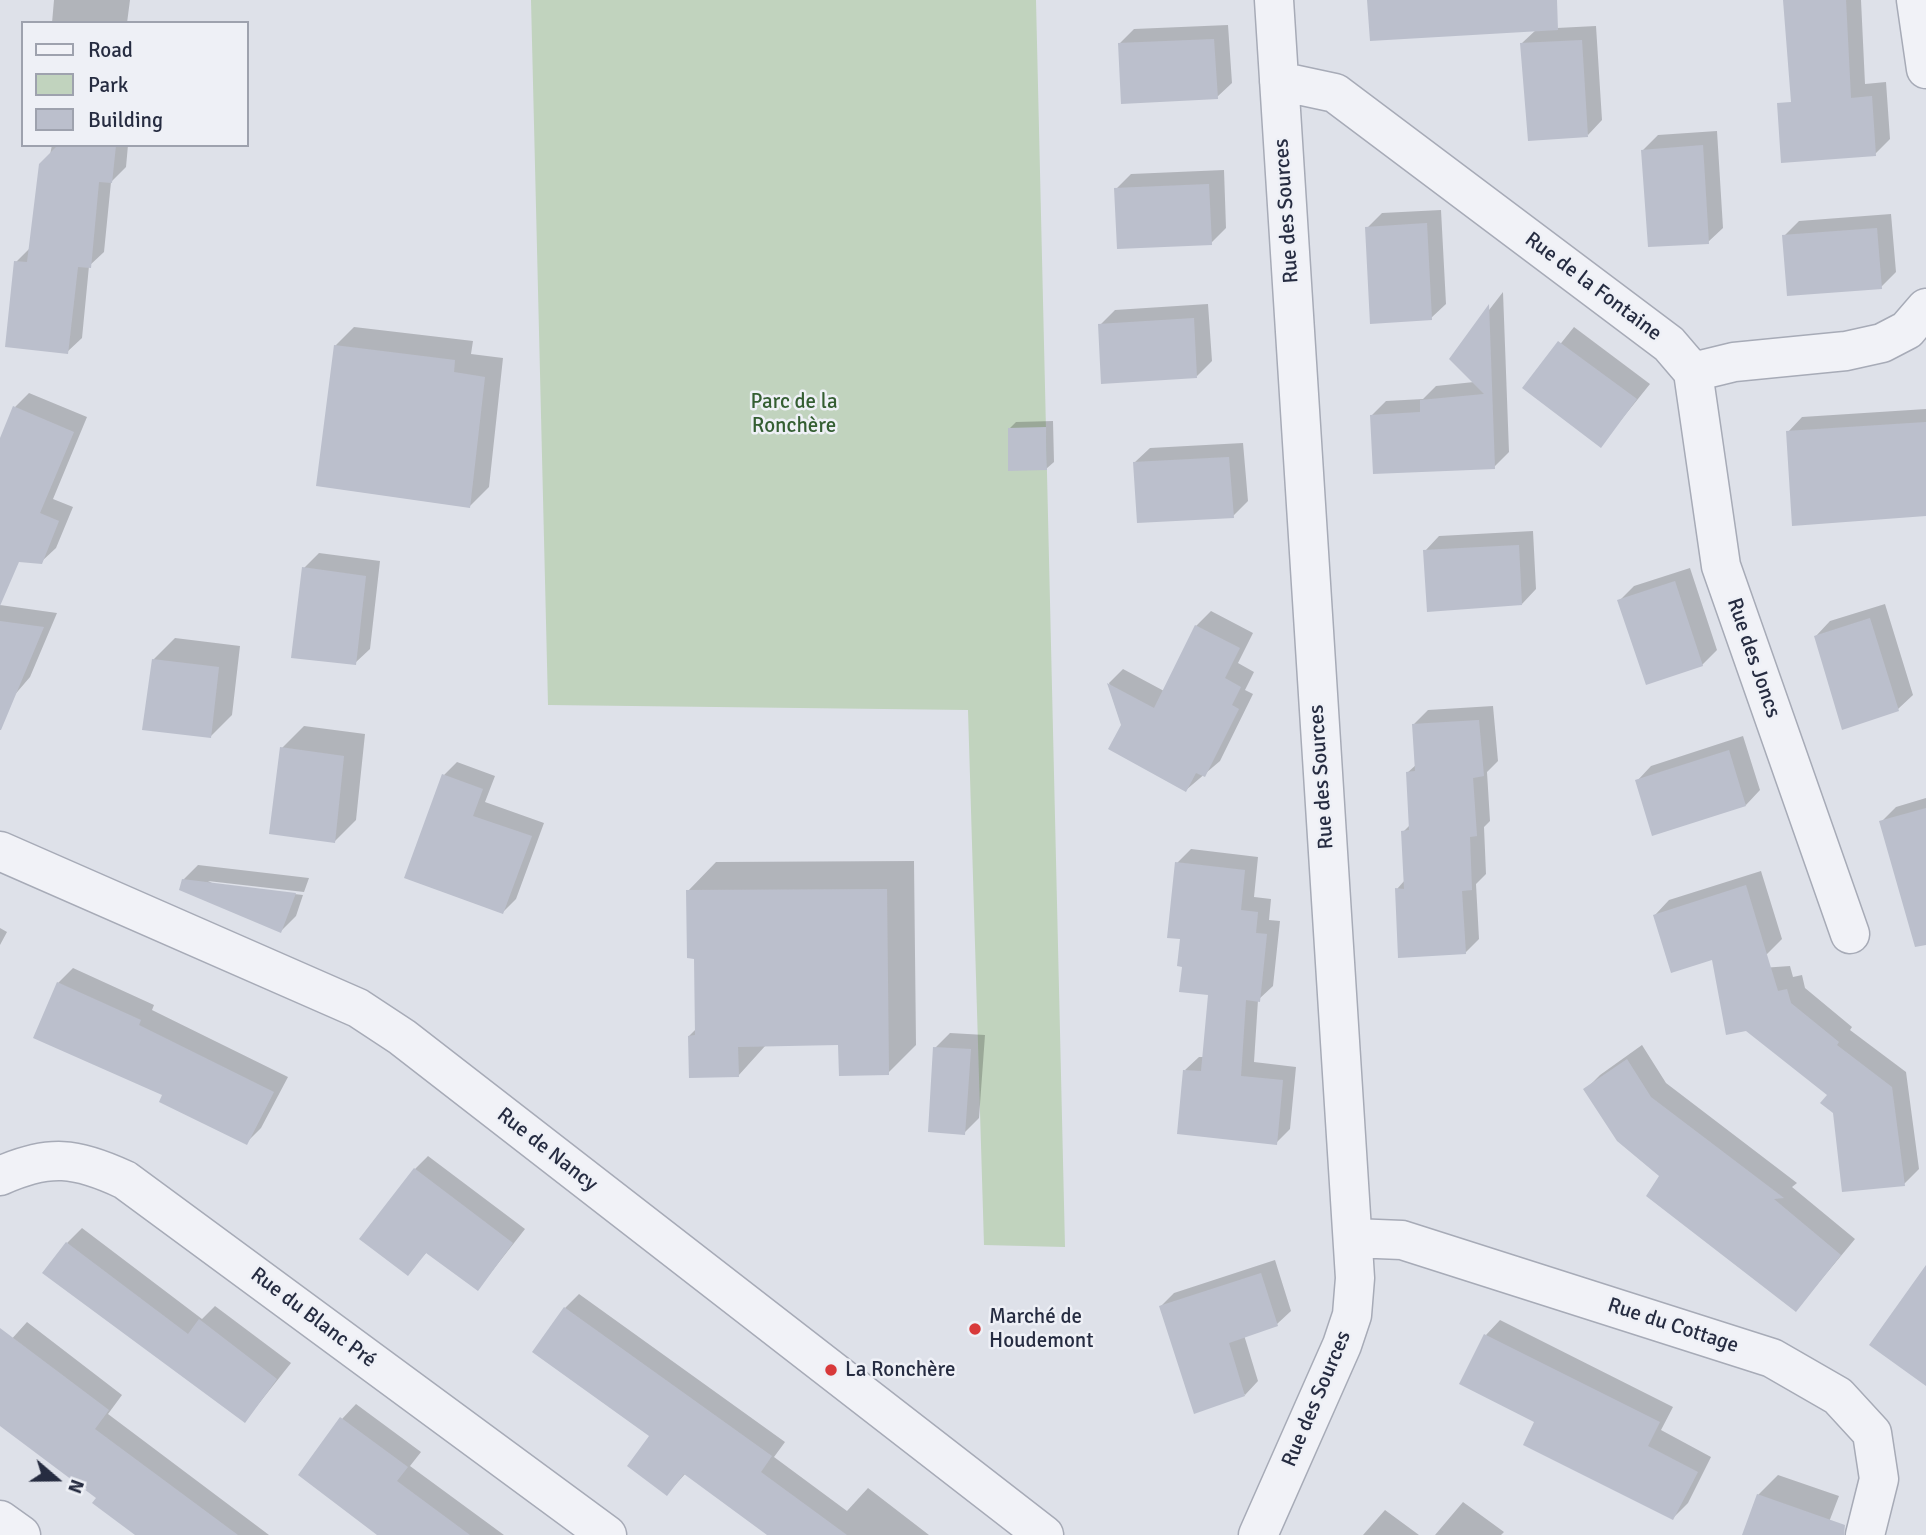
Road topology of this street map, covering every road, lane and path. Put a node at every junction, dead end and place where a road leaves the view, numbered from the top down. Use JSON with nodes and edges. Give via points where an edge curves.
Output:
{"nodes":[{"id":1,"x":1274,"y":0,"type":"edge"},
{"id":2,"x":1916,"y":0,"type":"edge"},
{"id":3,"x":1926,"y":69,"type":"edge"},
{"id":4,"x":1279,"y":81,"type":"junction"},
{"id":5,"x":1926,"y":308,"type":"edge"},
{"id":6,"x":1693,"y":372,"type":"junction"},
{"id":7,"x":0,"y":851,"type":"edge"},
{"id":8,"x":1850,"y":934,"type":"dead end"},
{"id":9,"x":0,"y":1176,"type":"edge"},
{"id":10,"x":1353,"y":1238,"type":"junction"},
{"id":11,"x":0,"y":1520,"type":"edge"},
{"id":12,"x":21,"y":1535,"type":"edge"},
{"id":13,"x":607,"y":1535,"type":"edge"},
{"id":14,"x":1044,"y":1535,"type":"edge"},
{"id":15,"x":1258,"y":1535,"type":"edge"},
{"id":16,"x":1865,"y":1535,"type":"edge"}],
"edges":[{"from":1,"to":4,"type":"street","name":"Rue des Sources"},
{"from":2,"to":3,"type":"street"},
{"from":4,"to":6,"type":"street","name":"Rue de la Fontaine","via":[[1335,93],[1669,344]]},
{"from":4,"to":10,"type":"street","name":"Rue des Sources"},
{"from":5,"to":6,"type":"street","via":[[1907,330],[1882,343],[1734,362]]},
{"from":6,"to":8,"type":"street","name":"Rue des Joncs","via":[[1721,566]]},
{"from":7,"to":14,"type":"street","name":"Rue de Nancy","via":[[358,1008]]},
{"from":9,"to":13,"type":"street","name":"Rue du Blanc Pré","via":[[33,1162],[62,1160],[92,1164],[125,1180]]},
{"from":10,"to":15,"type":"street","name":"Rue des Sources","via":[[1352,1315]]},
{"from":10,"to":16,"type":"street","name":"Rue du Cottage","via":[[1402,1240],[1772,1358],[1794,1370],[1838,1396],[1872,1433],[1879,1479]]},
{"from":11,"to":12,"type":"street"}]}
